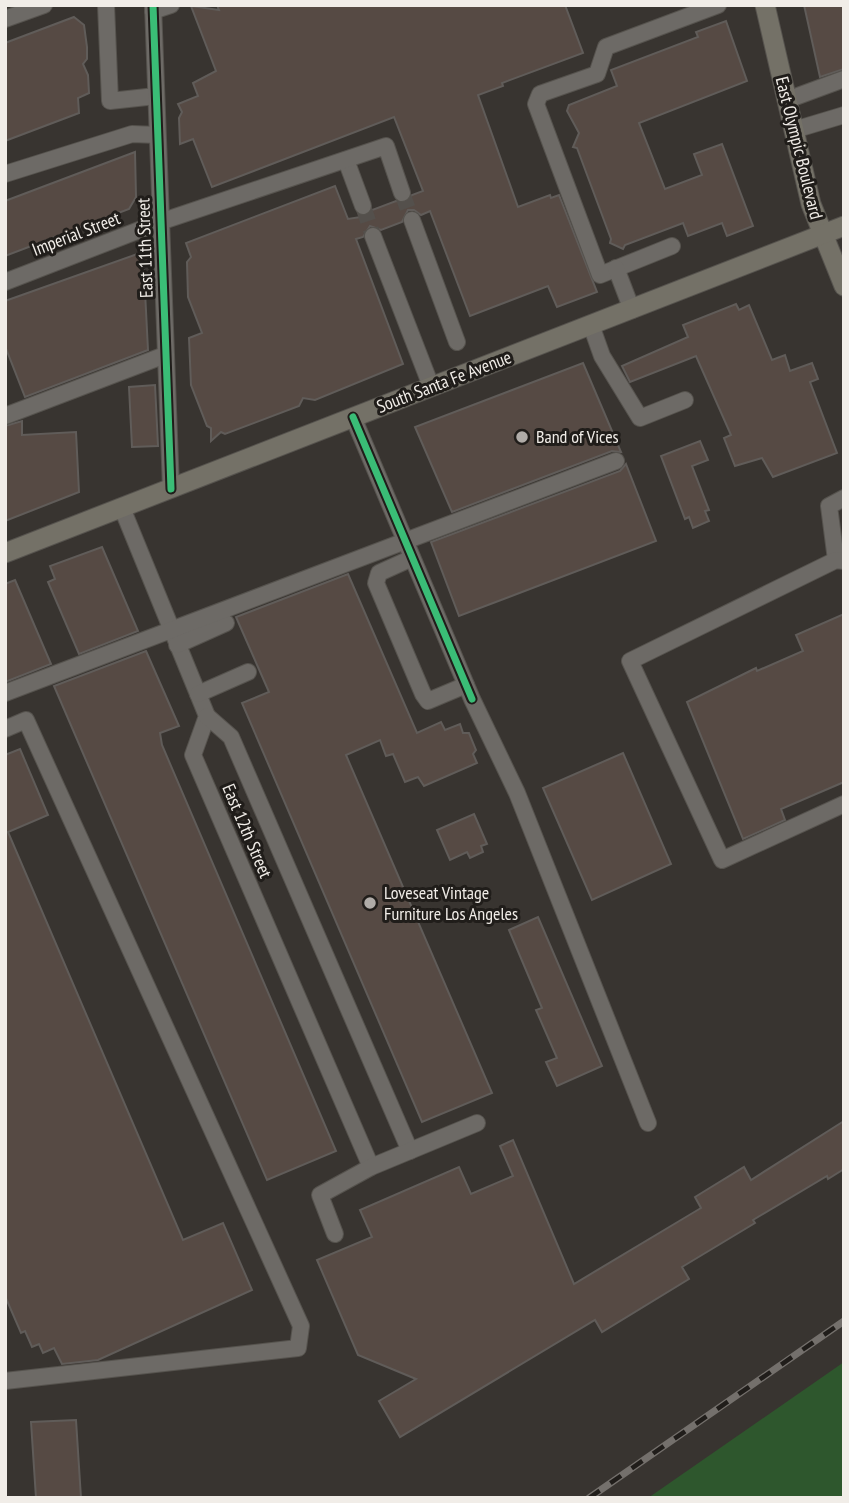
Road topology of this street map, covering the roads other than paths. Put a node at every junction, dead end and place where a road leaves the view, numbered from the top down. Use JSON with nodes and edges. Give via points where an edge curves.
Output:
{"nodes":[{"id":1,"x":44,"y":5,"type":"edge"},
{"id":2,"x":106,"y":5,"type":"edge"},
{"id":3,"x":171,"y":5,"type":"edge"},
{"id":4,"x":718,"y":5,"type":"edge"},
{"id":5,"x":765,"y":5,"type":"edge"},
{"id":6,"x":153,"y":8,"type":"edge"},
{"id":7,"x":5,"y":19,"type":"edge"},
{"id":8,"x":844,"y":79,"type":"edge"},
{"id":9,"x":156,"y":96,"type":"junction"},
{"id":10,"x":786,"y":100,"type":"junction"},
{"id":11,"x":844,"y":115,"type":"edge"},
{"id":12,"x":794,"y":130,"type":"junction"},
{"id":13,"x":157,"y":135,"type":"junction"},
{"id":14,"x":346,"y":160,"type":"junction"},
{"id":15,"x":5,"y":174,"type":"edge"},
{"id":16,"x":402,"y":193,"type":"tunnel mouth"},
{"id":17,"x":363,"y":206,"type":"tunnel mouth"},
{"id":18,"x":412,"y":220,"type":"tunnel mouth"},
{"id":19,"x":160,"y":222,"type":"junction"},
{"id":20,"x":844,"y":226,"type":"edge"},
{"id":21,"x":373,"y":236,"type":"tunnel mouth"},
{"id":22,"x":822,"y":236,"type":"junction"},
{"id":23,"x":672,"y":246,"type":"dead end"},
{"id":24,"x":616,"y":268,"type":"junction"},
{"id":25,"x":5,"y":282,"type":"edge"},
{"id":26,"x":844,"y":286,"type":"edge"},
{"id":27,"x":632,"y":310,"type":"junction"},
{"id":28,"x":591,"y":325,"type":"junction"},
{"id":29,"x":457,"y":341,"type":"dead end"},
{"id":30,"x":165,"y":355,"type":"junction"},
{"id":31,"x":431,"y":386,"type":"junction"},
{"id":32,"x":685,"y":400,"type":"dead end"},
{"id":33,"x":5,"y":416,"type":"edge"},
{"id":34,"x":353,"y":417,"type":"junction"},
{"id":35,"x":616,"y":461,"type":"dead end"},
{"id":36,"x":171,"y":489,"type":"junction"},
{"id":37,"x":844,"y":498,"type":"edge"},
{"id":38,"x":122,"y":508,"type":"junction"},
{"id":39,"x":404,"y":539,"type":"junction"},
{"id":40,"x":5,"y":553,"type":"edge"},
{"id":41,"x":412,"y":558,"type":"junction"},
{"id":42,"x":840,"y":561,"type":"edge"},
{"id":43,"x":226,"y":623,"type":"dead end"},
{"id":44,"x":174,"y":638,"type":"junction"},
{"id":45,"x":248,"y":671,"type":"dead end"},
{"id":46,"x":469,"y":692,"type":"junction"},
{"id":47,"x":5,"y":694,"type":"edge"},
{"id":48,"x":198,"y":694,"type":"junction"},
{"id":49,"x":207,"y":716,"type":"junction"},
{"id":50,"x":5,"y":729,"type":"edge"},
{"id":51,"x":844,"y":804,"type":"edge"},
{"id":52,"x":477,"y":1123,"type":"dead end"},
{"id":53,"x":648,"y":1123,"type":"dead end"},
{"id":54,"x":410,"y":1151,"type":"junction"},
{"id":55,"x":372,"y":1167,"type":"junction"},
{"id":56,"x":335,"y":1234,"type":"dead end"},
{"id":57,"x":7,"y":1377,"type":"edge"}],
"edges":[{"from":1,"to":7,"type":"street"},
{"from":2,"to":9,"type":"street","via":[[110,101]]},
{"from":3,"to":6,"type":"street"},
{"from":4,"to":24,"type":"street","via":[[606,47],[597,74],[540,94],[536,104],[600,275]]},
{"from":5,"to":10,"type":"main road","name":"East Olympic Boulevard"},
{"from":6,"to":9,"type":"street","name":"East 11th Street"},
{"from":8,"to":10,"type":"street"},
{"from":9,"to":13,"type":"street","name":"East 11th Street"},
{"from":10,"to":12,"type":"main road","name":"East Olympic Boulevard"},
{"from":11,"to":12,"type":"street"},
{"from":12,"to":22,"type":"main road","name":"East Olympic Boulevard"},
{"from":13,"to":15,"type":"street","via":[[132,134]]},
{"from":13,"to":19,"type":"street","name":"East 11th Street"},
{"from":14,"to":16,"type":"street","name":"Imperial Street","via":[[386,146]]},
{"from":14,"to":17,"type":"street"},
{"from":14,"to":19,"type":"street","name":"Imperial Street"},
{"from":18,"to":29,"type":"street"},
{"from":19,"to":25,"type":"street","name":"Imperial Street"},
{"from":19,"to":30,"type":"street","name":"East 11th Street"},
{"from":20,"to":22,"type":"main road","name":"South Santa Fe Avenue"},
{"from":21,"to":31,"type":"street"},
{"from":22,"to":26,"type":"main road","name":"East Olympic Boulevard"},
{"from":22,"to":27,"type":"main road","name":"South Santa Fe Avenue"},
{"from":23,"to":24,"type":"street"},
{"from":24,"to":27,"type":"street"},
{"from":27,"to":28,"type":"main road","name":"South Santa Fe Avenue"},
{"from":28,"to":31,"type":"main road","name":"South Santa Fe Avenue"},
{"from":28,"to":32,"type":"street","via":[[602,356],[640,418]]},
{"from":30,"to":33,"type":"street"},
{"from":30,"to":36,"type":"street","name":"East 11th Street"},
{"from":31,"to":34,"type":"main road","name":"South Santa Fe Avenue"},
{"from":34,"to":36,"type":"main road","name":"South Santa Fe Avenue"},
{"from":34,"to":39,"type":"street"},
{"from":35,"to":39,"type":"street"},
{"from":36,"to":38,"type":"main road","name":"South Santa Fe Avenue"},
{"from":37,"to":42,"type":"street","via":[[829,506]]},
{"from":38,"to":40,"type":"main road","name":"South Santa Fe Avenue"},
{"from":38,"to":44,"type":"street"},
{"from":39,"to":41,"type":"street"},
{"from":39,"to":44,"type":"street"},
{"from":41,"to":46,"type":"street"},
{"from":41,"to":46,"type":"street","via":[[379,573],[376,583],[418,684],[428,701]]},
{"from":42,"to":51,"type":"street","via":[[630,661],[722,860]]},
{"from":43,"to":44,"type":"street"},
{"from":44,"to":47,"type":"street"},
{"from":44,"to":48,"type":"street"},
{"from":45,"to":48,"type":"street"},
{"from":46,"to":53,"type":"street","via":[[548,867]]},
{"from":48,"to":49,"type":"street"},
{"from":49,"to":54,"type":"street","via":[[232,737]]},
{"from":49,"to":55,"type":"street","name":"East 12th Street","via":[[193,755]]},
{"from":50,"to":57,"type":"street","via":[[26,720],[301,1326],[298,1348]]},
{"from":52,"to":54,"type":"street"},
{"from":54,"to":55,"type":"street"},
{"from":55,"to":56,"type":"street","via":[[320,1195]]}]}
